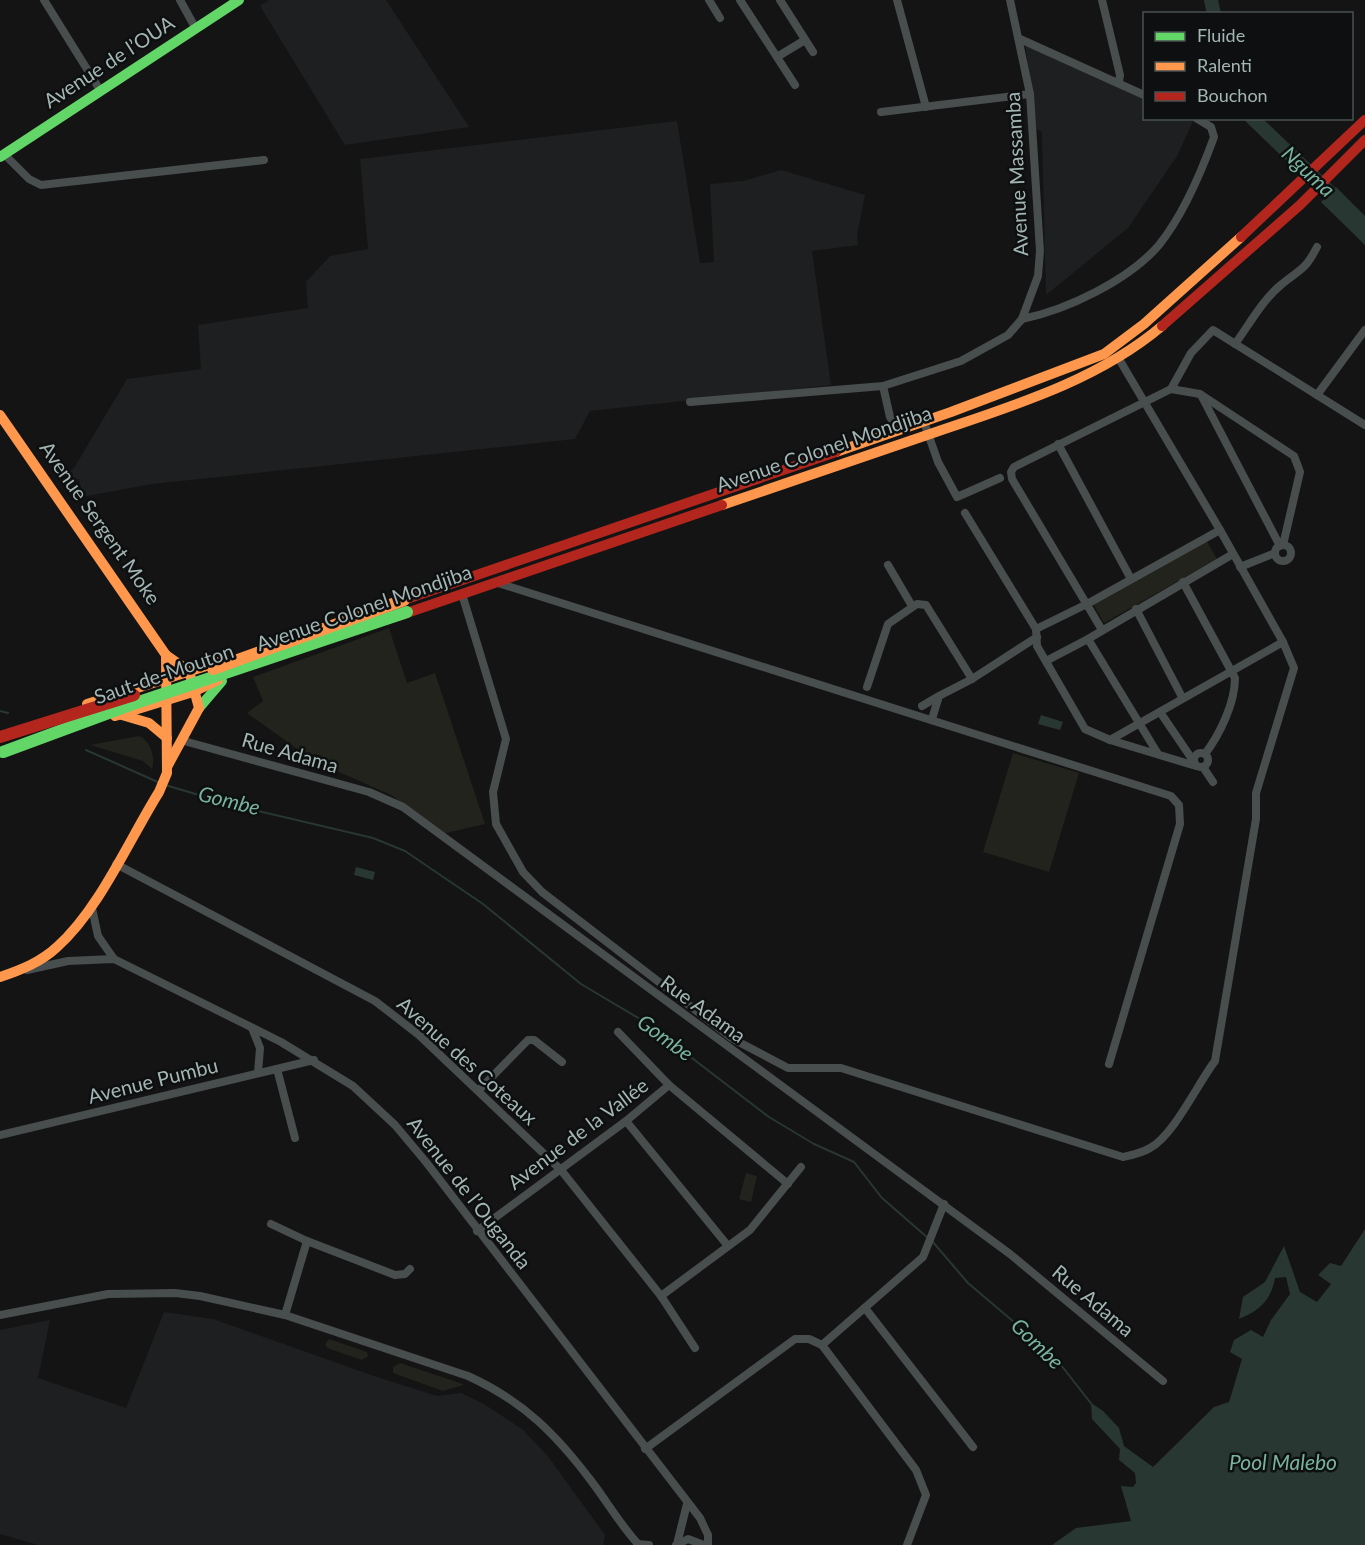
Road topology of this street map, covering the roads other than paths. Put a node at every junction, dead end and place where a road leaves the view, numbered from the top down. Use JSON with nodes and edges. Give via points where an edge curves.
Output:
{"nodes":[{"id":1,"x":44,"y":0,"type":"edge"},
{"id":2,"x":180,"y":0,"type":"edge"},
{"id":3,"x":239,"y":0,"type":"edge"},
{"id":4,"x":709,"y":0,"type":"edge"},
{"id":5,"x":740,"y":0,"type":"edge"},
{"id":6,"x":780,"y":0,"type":"edge"},
{"id":7,"x":897,"y":0,"type":"edge"},
{"id":8,"x":1010,"y":0,"type":"edge"},
{"id":9,"x":1102,"y":0,"type":"edge"},
{"id":10,"x":720,"y":18,"type":"dead end"},
{"id":11,"x":196,"y":29,"type":"junction"},
{"id":12,"x":1020,"y":39,"type":"junction"},
{"id":13,"x":806,"y":40,"type":"junction"},
{"id":14,"x":813,"y":51,"type":"dead end"},
{"id":15,"x":777,"y":57,"type":"junction"},
{"id":16,"x":1119,"y":82,"type":"junction"},
{"id":17,"x":795,"y":84,"type":"dead end"},
{"id":18,"x":100,"y":90,"type":"junction"},
{"id":19,"x":1030,"y":94,"type":"junction"},
{"id":20,"x":1143,"y":94,"type":"edge"},
{"id":21,"x":926,"y":107,"type":"junction"},
{"id":22,"x":881,"y":112,"type":"dead end"},
{"id":23,"x":1199,"y":120,"type":"edge"},
{"id":24,"x":1365,"y":120,"type":"edge"},
{"id":25,"x":1365,"y":140,"type":"edge"},
{"id":26,"x":2,"y":156,"type":"edge"},
{"id":27,"x":264,"y":160,"type":"dead end"},
{"id":28,"x":1317,"y":247,"type":"dead end"},
{"id":29,"x":1022,"y":319,"type":"junction"},
{"id":30,"x":1365,"y":330,"type":"edge"},
{"id":31,"x":1235,"y":344,"type":"junction"},
{"id":32,"x":1119,"y":359,"type":"junction"},
{"id":33,"x":883,"y":386,"type":"junction"},
{"id":34,"x":1171,"y":389,"type":"junction"},
{"id":35,"x":1200,"y":394,"type":"junction"},
{"id":36,"x":1317,"y":395,"type":"junction"},
{"id":37,"x":690,"y":402,"type":"dead end"},
{"id":38,"x":1144,"y":403,"type":"junction"},
{"id":39,"x":0,"y":415,"type":"edge"},
{"id":40,"x":1365,"y":425,"type":"edge"},
{"id":41,"x":927,"y":428,"type":"junction"},
{"id":42,"x":898,"y":431,"type":"junction"},
{"id":43,"x":1058,"y":444,"type":"junction"},
{"id":44,"x":818,"y":458,"type":"junction"},
{"id":45,"x":822,"y":470,"type":"junction"},
{"id":46,"x":1000,"y":478,"type":"dead end"},
{"id":47,"x":965,"y":513,"type":"dead end"},
{"id":48,"x":1220,"y":530,"type":"junction"},
{"id":49,"x":1279,"y":548,"type":"junction"},
{"id":50,"x":1233,"y":554,"type":"junction"},
{"id":51,"x":888,"y":565,"type":"dead end"},
{"id":52,"x":1240,"y":567,"type":"junction"},
{"id":53,"x":493,"y":569,"type":"junction"},
{"id":54,"x":1131,"y":579,"type":"junction"},
{"id":55,"x":497,"y":582,"type":"junction"},
{"id":56,"x":1183,"y":582,"type":"junction"},
{"id":57,"x":462,"y":594,"type":"junction"},
{"id":58,"x":404,"y":600,"type":"junction"},
{"id":59,"x":1087,"y":604,"type":"junction"},
{"id":60,"x":912,"y":606,"type":"junction"},
{"id":61,"x":1136,"y":609,"type":"junction"},
{"id":62,"x":407,"y":612,"type":"junction"},
{"id":63,"x":1102,"y":630,"type":"junction"},
{"id":64,"x":1036,"y":633,"type":"junction"},
{"id":65,"x":1088,"y":639,"type":"junction"},
{"id":66,"x":1283,"y":642,"type":"junction"},
{"id":67,"x":166,"y":655,"type":"junction"},
{"id":68,"x":1046,"y":661,"type":"junction"},
{"id":69,"x":207,"y":665,"type":"junction"},
{"id":70,"x":1231,"y":670,"type":"junction"},
{"id":71,"x":189,"y":671,"type":"junction"},
{"id":72,"x":227,"y":676,"type":"junction"},
{"id":73,"x":165,"y":678,"type":"junction"},
{"id":74,"x":972,"y":679,"type":"junction"},
{"id":75,"x":213,"y":682,"type":"junction"},
{"id":76,"x":143,"y":685,"type":"junction"},
{"id":77,"x":867,"y":687,"type":"dead end"},
{"id":78,"x":194,"y":692,"type":"junction"},
{"id":79,"x":939,"y":696,"type":"junction"},
{"id":80,"x":1182,"y":697,"type":"junction"},
{"id":81,"x":168,"y":699,"type":"junction"},
{"id":82,"x":149,"y":705,"type":"junction"},
{"id":83,"x":922,"y":706,"type":"dead end"},
{"id":84,"x":199,"y":708,"type":"junction"},
{"id":85,"x":1160,"y":712,"type":"junction"},
{"id":86,"x":120,"y":714,"type":"junction"},
{"id":87,"x":932,"y":719,"type":"junction"},
{"id":88,"x":1139,"y":723,"type":"junction"},
{"id":89,"x":0,"y":737,"type":"edge"},
{"id":90,"x":167,"y":738,"type":"junction"},
{"id":91,"x":1110,"y":740,"type":"junction"},
{"id":92,"x":184,"y":741,"type":"junction"},
{"id":93,"x":1,"y":752,"type":"edge"},
{"id":94,"x":1158,"y":754,"type":"junction"},
{"id":95,"x":1205,"y":754,"type":"junction"},
{"id":96,"x":1198,"y":765,"type":"junction"},
{"id":97,"x":167,"y":770,"type":"junction"},
{"id":98,"x":1212,"y":782,"type":"dead end"},
{"id":99,"x":116,"y":864,"type":"junction"},
{"id":100,"x":92,"y":908,"type":"junction"},
{"id":101,"x":114,"y":959,"type":"junction"},
{"id":102,"x":22,"y":971,"type":"junction"},
{"id":103,"x":0,"y":977,"type":"edge"},
{"id":104,"x":252,"y":1027,"type":"junction"},
{"id":105,"x":618,"y":1032,"type":"dead end"},
{"id":106,"x":314,"y":1060,"type":"junction"},
{"id":107,"x":561,"y":1062,"type":"dead end"},
{"id":108,"x":1109,"y":1064,"type":"dead end"},
{"id":109,"x":277,"y":1069,"type":"junction"},
{"id":110,"x":258,"y":1073,"type":"junction"},
{"id":111,"x":669,"y":1085,"type":"junction"},
{"id":112,"x":479,"y":1090,"type":"junction"},
{"id":113,"x":626,"y":1121,"type":"junction"},
{"id":114,"x":0,"y":1135,"type":"edge"},
{"id":115,"x":295,"y":1138,"type":"dead end"},
{"id":116,"x":801,"y":1167,"type":"dead end"},
{"id":117,"x":561,"y":1170,"type":"junction"},
{"id":118,"x":788,"y":1184,"type":"junction"},
{"id":119,"x":944,"y":1204,"type":"junction"},
{"id":120,"x":271,"y":1224,"type":"dead end"},
{"id":121,"x":477,"y":1230,"type":"junction"},
{"id":122,"x":307,"y":1241,"type":"junction"},
{"id":123,"x":728,"y":1246,"type":"junction"},
{"id":124,"x":410,"y":1269,"type":"dead end"},
{"id":125,"x":662,"y":1296,"type":"junction"},
{"id":126,"x":865,"y":1308,"type":"junction"},
{"id":127,"x":0,"y":1315,"type":"edge"},
{"id":128,"x":285,"y":1315,"type":"junction"},
{"id":129,"x":822,"y":1345,"type":"junction"},
{"id":130,"x":695,"y":1348,"type":"dead end"},
{"id":131,"x":1163,"y":1381,"type":"dead end"},
{"id":132,"x":973,"y":1447,"type":"dead end"},
{"id":133,"x":645,"y":1449,"type":"junction"},
{"id":134,"x":687,"y":1504,"type":"junction"},
{"id":135,"x":638,"y":1544,"type":"edge"},
{"id":136,"x":677,"y":1544,"type":"edge"},
{"id":137,"x":649,"y":1545,"type":"edge"},
{"id":138,"x":706,"y":1545,"type":"edge"},
{"id":139,"x":907,"y":1545,"type":"edge"}],
"edges":[{"from":1,"to":18,"type":"street"},
{"from":2,"to":11,"type":"street"},
{"from":3,"to":11,"type":"main road","name":"Avenue de l’OUA"},
{"from":4,"to":10,"type":"street"},
{"from":5,"to":15,"type":"street"},
{"from":6,"to":13,"type":"street"},
{"from":7,"to":21,"type":"street"},
{"from":8,"to":12,"type":"street","name":"Avenue Massamba"},
{"from":9,"to":16,"type":"street"},
{"from":11,"to":18,"type":"main road","name":"Avenue de l’OUA"},
{"from":12,"to":16,"type":"street"},
{"from":12,"to":19,"type":"street","name":"Avenue Massamba"},
{"from":13,"to":14,"type":"street"},
{"from":13,"to":15,"type":"street"},
{"from":15,"to":17,"type":"street"},
{"from":16,"to":20,"type":"street"},
{"from":18,"to":26,"type":"main road","name":"Avenue de l’OUA"},
{"from":19,"to":21,"type":"street"},
{"from":19,"to":29,"type":"street","name":"Avenue Massamba","via":[[1040,251],[1038,276]]},
{"from":21,"to":22,"type":"street"},
{"from":23,"to":29,"type":"street","via":[[1211,127],[1214,137],[1158,246],[1137,265],[1069,306]]},
{"from":24,"to":41,"type":"main road","name":"Avenue Colonel Mondjiba","via":[[1289,194],[1118,345]]},
{"from":25,"to":32,"type":"main road","name":"Avenue Colonel Mondjiba","via":[[1300,205]]},
{"from":26,"to":27,"type":"street","via":[[41,185]]},
{"from":28,"to":31,"type":"street","via":[[1309,263],[1282,284]]},
{"from":29,"to":33,"type":"street","name":"Avenue Massamba","via":[[1008,335],[961,361]]},
{"from":30,"to":36,"type":"street"},
{"from":31,"to":34,"type":"street","via":[[1213,330],[1191,353]]},
{"from":31,"to":36,"type":"street"},
{"from":32,"to":38,"type":"street"},
{"from":32,"to":41,"type":"main road","name":"Avenue Colonel Mondjiba","via":[[1082,378]]},
{"from":33,"to":37,"type":"street","name":"Avenue Massamba"},
{"from":33,"to":42,"type":"street","via":[[890,417]]},
{"from":34,"to":35,"type":"street"},
{"from":34,"to":38,"type":"street"},
{"from":35,"to":49,"type":"street"},
{"from":35,"to":49,"type":"street","via":[[1294,456],[1299,481]]},
{"from":36,"to":40,"type":"street"},
{"from":38,"to":43,"type":"street"},
{"from":38,"to":48,"type":"street"},
{"from":39,"to":67,"type":"main road","name":"Avenue Sergent Moke"},
{"from":41,"to":42,"type":"main road","name":"Avenue Colonel Mondjiba"},
{"from":41,"to":45,"type":"main road","name":"Avenue Colonel Mondjiba"},
{"from":41,"to":46,"type":"street","via":[[938,462],[957,496]]},
{"from":42,"to":44,"type":"main road","name":"Avenue Colonel Mondjiba"},
{"from":43,"to":54,"type":"street"},
{"from":43,"to":59,"type":"street","via":[[1011,472]]},
{"from":44,"to":45,"type":"main road"},
{"from":44,"to":53,"type":"main road","name":"Avenue Colonel Mondjiba"},
{"from":45,"to":55,"type":"main road","name":"Avenue Colonel Mondjiba"},
{"from":47,"to":64,"type":"street"},
{"from":48,"to":50,"type":"street"},
{"from":48,"to":54,"type":"street"},
{"from":49,"to":52,"type":"street"},
{"from":50,"to":52,"type":"street"},
{"from":50,"to":56,"type":"street"},
{"from":51,"to":60,"type":"street"},
{"from":52,"to":66,"type":"street"},
{"from":53,"to":55,"type":"main road"},
{"from":53,"to":58,"type":"main road","name":"Avenue Colonel Mondjiba"},
{"from":54,"to":59,"type":"street"},
{"from":55,"to":57,"type":"main road","name":"Avenue Colonel Mondjiba"},
{"from":55,"to":87,"type":"street"},
{"from":56,"to":61,"type":"street"},
{"from":56,"to":70,"type":"street"},
{"from":57,"to":62,"type":"main road","name":"Avenue Colonel Mondjiba"},
{"from":57,"to":66,"type":"street","via":[[506,739],[493,792],[496,824],[523,872],[542,892],[732,1039],[778,1064],[803,1070],[842,1068],[1123,1157],[1151,1148],[1162,1138],[1215,1060],[1257,819],[1256,793],[1293,679],[1294,668]]},
{"from":58,"to":69,"type":"main road","name":"Avenue Colonel Mondjiba"},
{"from":58,"to":89,"type":"main road","name":"Saut-de-Mouton","bridge":true,"via":[[208,670]]},
{"from":59,"to":63,"type":"street"},
{"from":59,"to":64,"type":"street"},
{"from":60,"to":74,"type":"street","via":[[926,605]]},
{"from":60,"to":77,"type":"street","via":[[888,624]]},
{"from":61,"to":63,"type":"street"},
{"from":61,"to":80,"type":"street"},
{"from":62,"to":72,"type":"main road","name":"Avenue Colonel Mondjiba"},
{"from":62,"to":93,"type":"main road","name":"Saut-de-Mouton","bridge":true},
{"from":63,"to":65,"type":"street"},
{"from":64,"to":68,"type":"street","via":[[1037,646]]},
{"from":64,"to":74,"type":"street"},
{"from":65,"to":68,"type":"street"},
{"from":65,"to":88,"type":"street"},
{"from":66,"to":70,"type":"street"},
{"from":67,"to":71,"type":"main road"},
{"from":67,"to":73,"type":"main road"},
{"from":68,"to":91,"type":"street","via":[[1085,729]]},
{"from":69,"to":71,"type":"main road","name":"Avenue Colonel Mondjiba"},
{"from":69,"to":75,"type":"main road"},
{"from":70,"to":80,"type":"street"},
{"from":70,"to":95,"type":"street","via":[[1235,688],[1218,735]]},
{"from":71,"to":73,"type":"main road","name":"Avenue Colonel Mondjiba"},
{"from":71,"to":78,"type":"main road"},
{"from":72,"to":75,"type":"main road","name":"Avenue Colonel Mondjiba"},
{"from":72,"to":84,"type":"main road"},
{"from":73,"to":76,"type":"main road","name":"Avenue Colonel Mondjiba"},
{"from":73,"to":81,"type":"main road"},
{"from":74,"to":79,"type":"street"},
{"from":75,"to":78,"type":"main road","name":"Avenue Colonel Mondjiba"},
{"from":76,"to":82,"type":"main road"},
{"from":76,"to":89,"type":"main road","name":"Avenue Colonel Mondjiba"},
{"from":78,"to":81,"type":"main road","name":"Avenue Colonel Mondjiba"},
{"from":78,"to":84,"type":"main road"},
{"from":79,"to":83,"type":"street"},
{"from":79,"to":87,"type":"street"},
{"from":80,"to":85,"type":"street"},
{"from":81,"to":82,"type":"main road","name":"Avenue Colonel Mondjiba"},
{"from":81,"to":90,"type":"main road"},
{"from":82,"to":86,"type":"main road","name":"Avenue Colonel Mondjiba"},
{"from":84,"to":92,"type":"main road"},
{"from":85,"to":88,"type":"street"},
{"from":85,"to":96,"type":"street"},
{"from":86,"to":90,"type":"main road","via":[[148,723]]},
{"from":86,"to":93,"type":"main road","name":"Avenue Colonel Mondjiba"},
{"from":87,"to":108,"type":"street","via":[[1171,796],[1179,805],[1180,824]]},
{"from":88,"to":91,"type":"street"},
{"from":88,"to":94,"type":"street"},
{"from":90,"to":97,"type":"main road"},
{"from":91,"to":94,"type":"street"},
{"from":92,"to":97,"type":"main road"},
{"from":92,"to":119,"type":"street","name":"Rue Adama","via":[[392,801]]},
{"from":94,"to":96,"type":"street"},
{"from":95,"to":96,"type":"street","via":[[1208,760]]},
{"from":95,"to":96,"type":"street","via":[[1198,754]]},
{"from":96,"to":98,"type":"street"},
{"from":97,"to":99,"type":"main road","via":[[159,792]]},
{"from":99,"to":100,"type":"main road"},
{"from":99,"to":112,"type":"street","name":"Avenue des Coteaux","via":[[375,1001]]},
{"from":100,"to":101,"type":"street","via":[[98,936]]},
{"from":100,"to":102,"type":"main road","via":[[67,940]]},
{"from":101,"to":102,"type":"street","name":"Avenue de l’Ouganda","via":[[69,961]]},
{"from":101,"to":104,"type":"street","name":"Avenue de l’Ouganda"},
{"from":102,"to":103,"type":"main road"},
{"from":104,"to":106,"type":"street","name":"Avenue de l’Ouganda"},
{"from":104,"to":110,"type":"street","via":[[260,1048]]},
{"from":105,"to":111,"type":"street"},
{"from":106,"to":109,"type":"street","name":"Avenue Pumbu"},
{"from":106,"to":121,"type":"street","name":"Avenue de l’Ouganda","via":[[353,1086],[395,1125]]},
{"from":107,"to":112,"type":"street","via":[[534,1040],[528,1040]]},
{"from":109,"to":110,"type":"street","name":"Avenue Pumbu"},
{"from":109,"to":115,"type":"street"},
{"from":110,"to":114,"type":"street","name":"Avenue Pumbu"},
{"from":111,"to":113,"type":"street","name":"Avenue de la Vallée"},
{"from":111,"to":118,"type":"street"},
{"from":112,"to":117,"type":"street","name":"Avenue des Coteaux"},
{"from":113,"to":117,"type":"street","name":"Avenue de la Vallée"},
{"from":113,"to":123,"type":"street"},
{"from":116,"to":118,"type":"street"},
{"from":117,"to":121,"type":"street","name":"Avenue de la Vallée"},
{"from":117,"to":125,"type":"street","name":"Avenue des Coteaux"},
{"from":118,"to":123,"type":"street","via":[[765,1214]]},
{"from":119,"to":126,"type":"street","via":[[923,1257]]},
{"from":119,"to":131,"type":"street","name":"Rue Adama"},
{"from":120,"to":122,"type":"street"},
{"from":121,"to":133,"type":"street","name":"Avenue de l’Ouganda"},
{"from":122,"to":124,"type":"street","via":[[395,1275]]},
{"from":122,"to":128,"type":"street"},
{"from":123,"to":125,"type":"street"},
{"from":125,"to":130,"type":"street","name":"Avenue des Coteaux"},
{"from":126,"to":129,"type":"street"},
{"from":126,"to":132,"type":"street"},
{"from":127,"to":128,"type":"street","via":[[108,1294],[175,1293]]},
{"from":128,"to":135,"type":"street","via":[[492,1386],[524,1407],[555,1436]]},
{"from":129,"to":133,"type":"street","via":[[809,1339],[795,1339]]},
{"from":129,"to":139,"type":"street","via":[[924,1485],[926,1495]]},
{"from":133,"to":134,"type":"street","name":"Avenue de l’Ouganda"},
{"from":134,"to":136,"type":"street"},
{"from":134,"to":138,"type":"street","name":"Avenue de l’Ouganda","via":[[705,1526]]},
{"from":135,"to":137,"type":"street"},
{"from":136,"to":138,"type":"street","via":[[694,1540]]}]}
